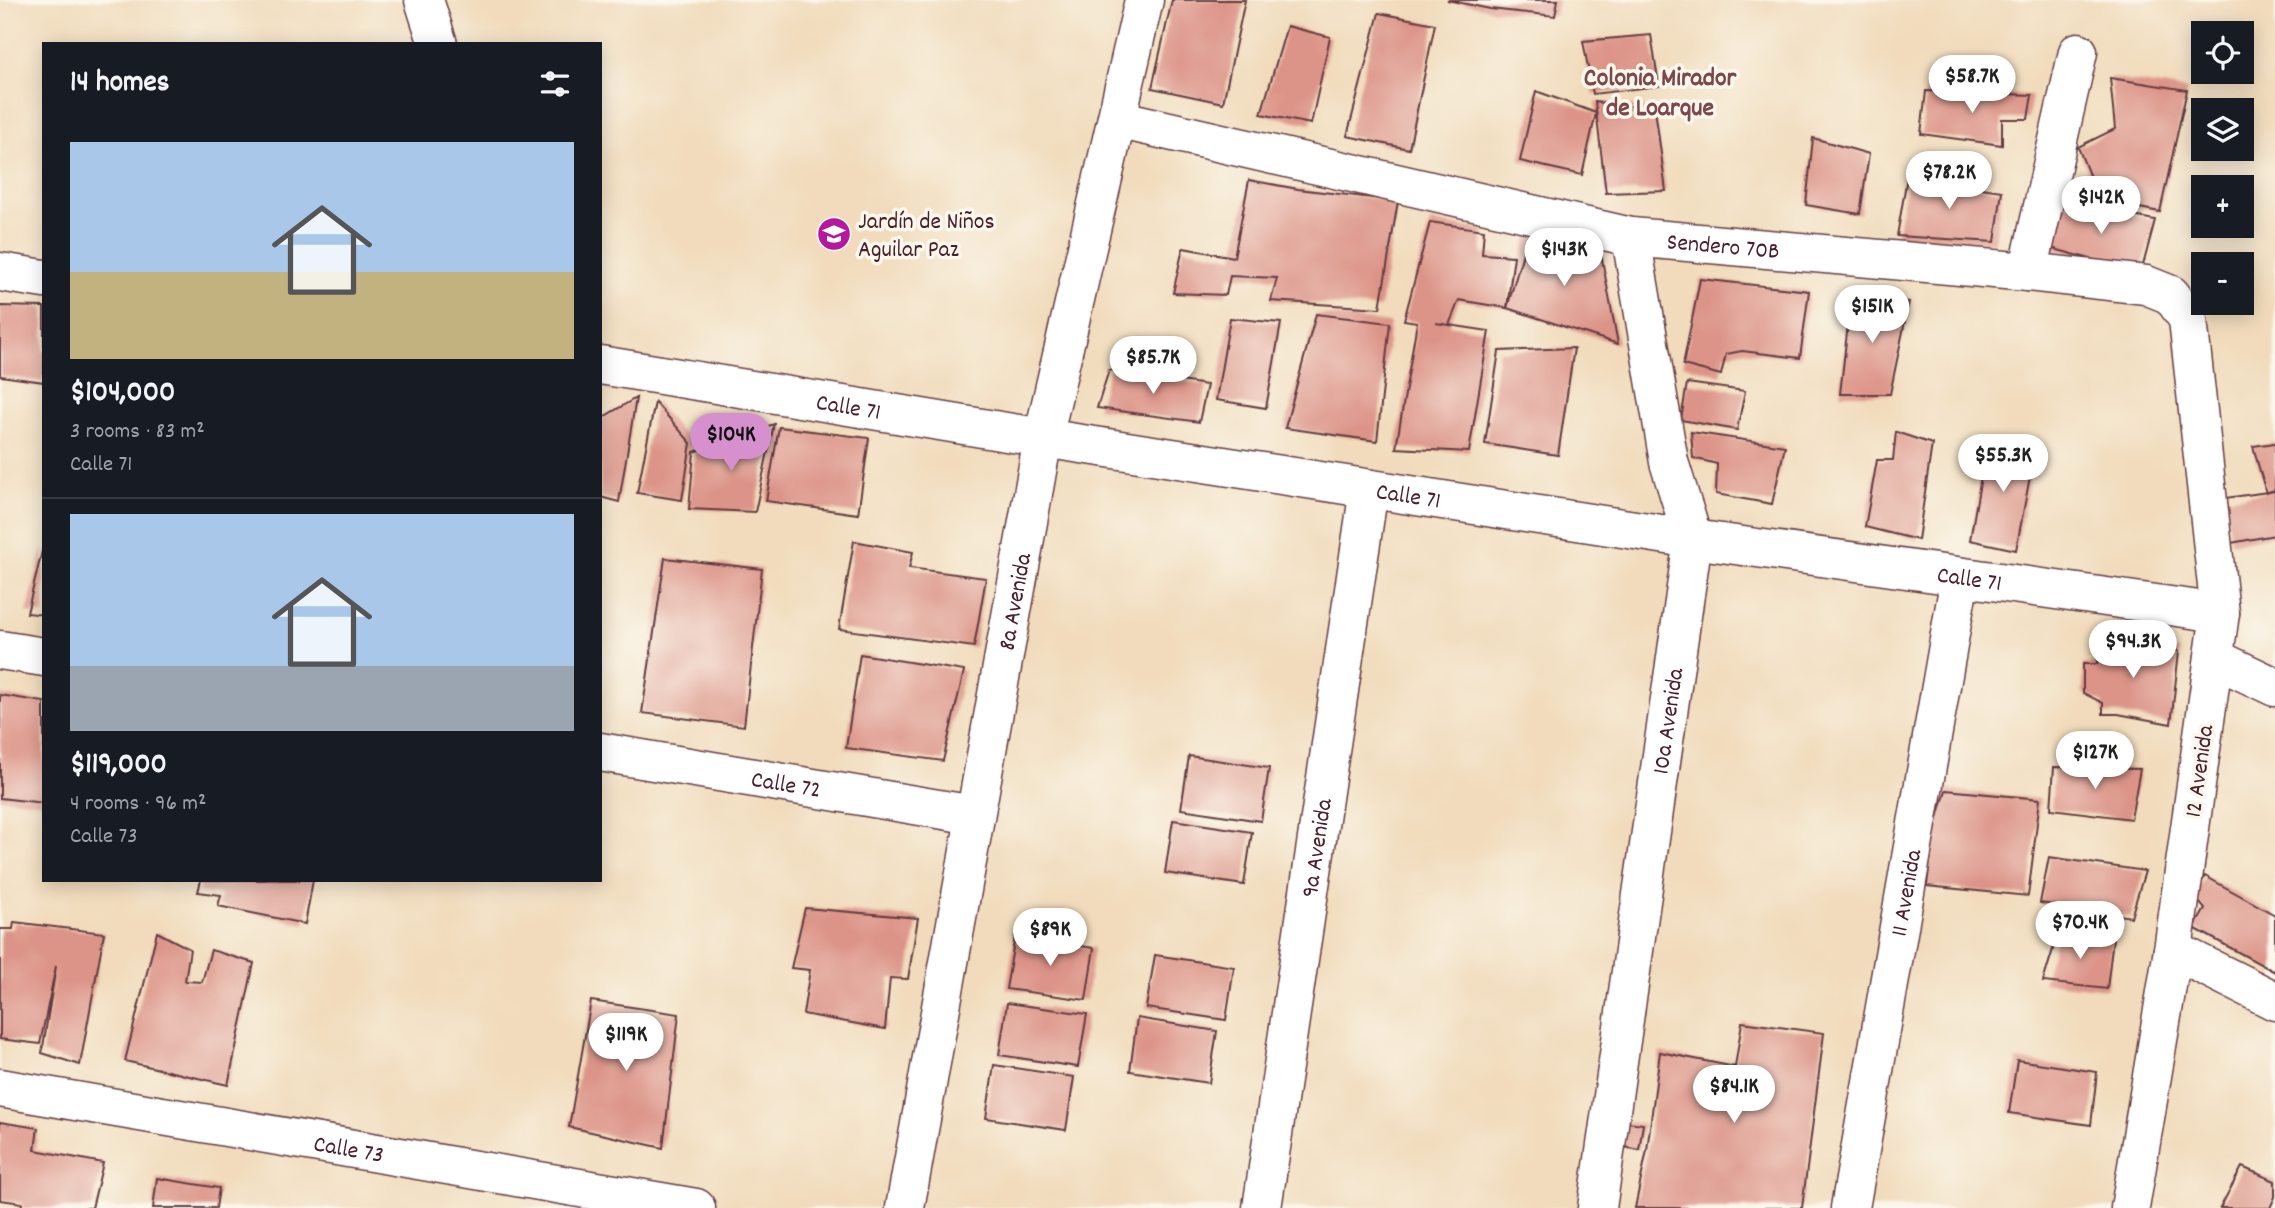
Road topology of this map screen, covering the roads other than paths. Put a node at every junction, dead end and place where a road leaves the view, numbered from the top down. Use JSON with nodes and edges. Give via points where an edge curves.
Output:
{"nodes":[{"id":1,"x":424,"y":0,"type":"edge"},
{"id":2,"x":1144,"y":0,"type":"edge"},
{"id":3,"x":437,"y":42,"type":"edge"},
{"id":4,"x":2078,"y":52,"type":"dead end"},
{"id":5,"x":1117,"y":119,"type":"junction"},
{"id":6,"x":1632,"y":237,"type":"junction"},
{"id":7,"x":0,"y":272,"type":"edge"},
{"id":8,"x":2028,"y":272,"type":"junction"},
{"id":9,"x":42,"y":279,"type":"edge"},
{"id":10,"x":2171,"y":295,"type":"joint"},
{"id":11,"x":602,"y":365,"type":"edge"},
{"id":12,"x":1043,"y":439,"type":"junction"},
{"id":13,"x":1369,"y":489,"type":"junction"},
{"id":14,"x":1693,"y":539,"type":"junction"},
{"id":15,"x":1960,"y":577,"type":"junction"},
{"id":16,"x":2220,"y":613,"type":"junction"},
{"id":17,"x":0,"y":650,"type":"edge"},
{"id":18,"x":42,"y":657,"type":"edge"},
{"id":19,"x":2214,"y":658,"type":"junction"},
{"id":20,"x":2275,"y":687,"type":"edge"},
{"id":21,"x":602,"y":751,"type":"edge"},
{"id":22,"x":974,"y":815,"type":"junction"},
{"id":23,"x":2173,"y":950,"type":"junction"},
{"id":24,"x":2275,"y":1001,"type":"edge"},
{"id":25,"x":0,"y":1088,"type":"edge"},
{"id":26,"x":696,"y":1208,"type":"edge"},
{"id":27,"x":905,"y":1208,"type":"edge"},
{"id":28,"x":1262,"y":1208,"type":"edge"},
{"id":29,"x":1597,"y":1208,"type":"edge"},
{"id":30,"x":1850,"y":1208,"type":"edge"},
{"id":31,"x":2130,"y":1208,"type":"edge"}],
"edges":[{"from":1,"to":3,"type":"street"},
{"from":2,"to":5,"type":"street","name":"8a Avenida"},
{"from":4,"to":8,"type":"street"},
{"from":5,"to":6,"type":"street","name":"Sendero 70B"},
{"from":5,"to":12,"type":"street","name":"8a Avenida"},
{"from":6,"to":8,"type":"street","name":"Sendero 70B"},
{"from":6,"to":14,"type":"street","name":"10a Avenida","via":[[1669,462]]},
{"from":7,"to":9,"type":"street"},
{"from":8,"to":10,"type":"street","name":"Sendero 70B","via":[[2147,285]]},
{"from":10,"to":16,"type":"street","name":"12 Avenida","via":[[2189,319]]},
{"from":11,"to":12,"type":"street","name":"Calle 71"},
{"from":12,"to":13,"type":"street","name":"Calle 71"},
{"from":12,"to":22,"type":"street","name":"8a Avenida"},
{"from":13,"to":14,"type":"street","name":"Calle 71"},
{"from":13,"to":28,"type":"street","name":"9a Avenida"},
{"from":14,"to":15,"type":"street","name":"Calle 71"},
{"from":14,"to":29,"type":"street","name":"10a Avenida"},
{"from":15,"to":16,"type":"street","name":"Calle 71"},
{"from":15,"to":30,"type":"street","name":"11 Avenida"},
{"from":16,"to":19,"type":"street","name":"12 Avenida"},
{"from":17,"to":18,"type":"street"},
{"from":19,"to":20,"type":"street"},
{"from":19,"to":23,"type":"street","name":"12 Avenida"},
{"from":21,"to":22,"type":"street","name":"Calle 72"},
{"from":22,"to":27,"type":"street","name":"8a Avenida"},
{"from":23,"to":24,"type":"street"},
{"from":23,"to":31,"type":"street","name":"12 Avenida"},
{"from":25,"to":26,"type":"street","name":"Calle 73"}]}
